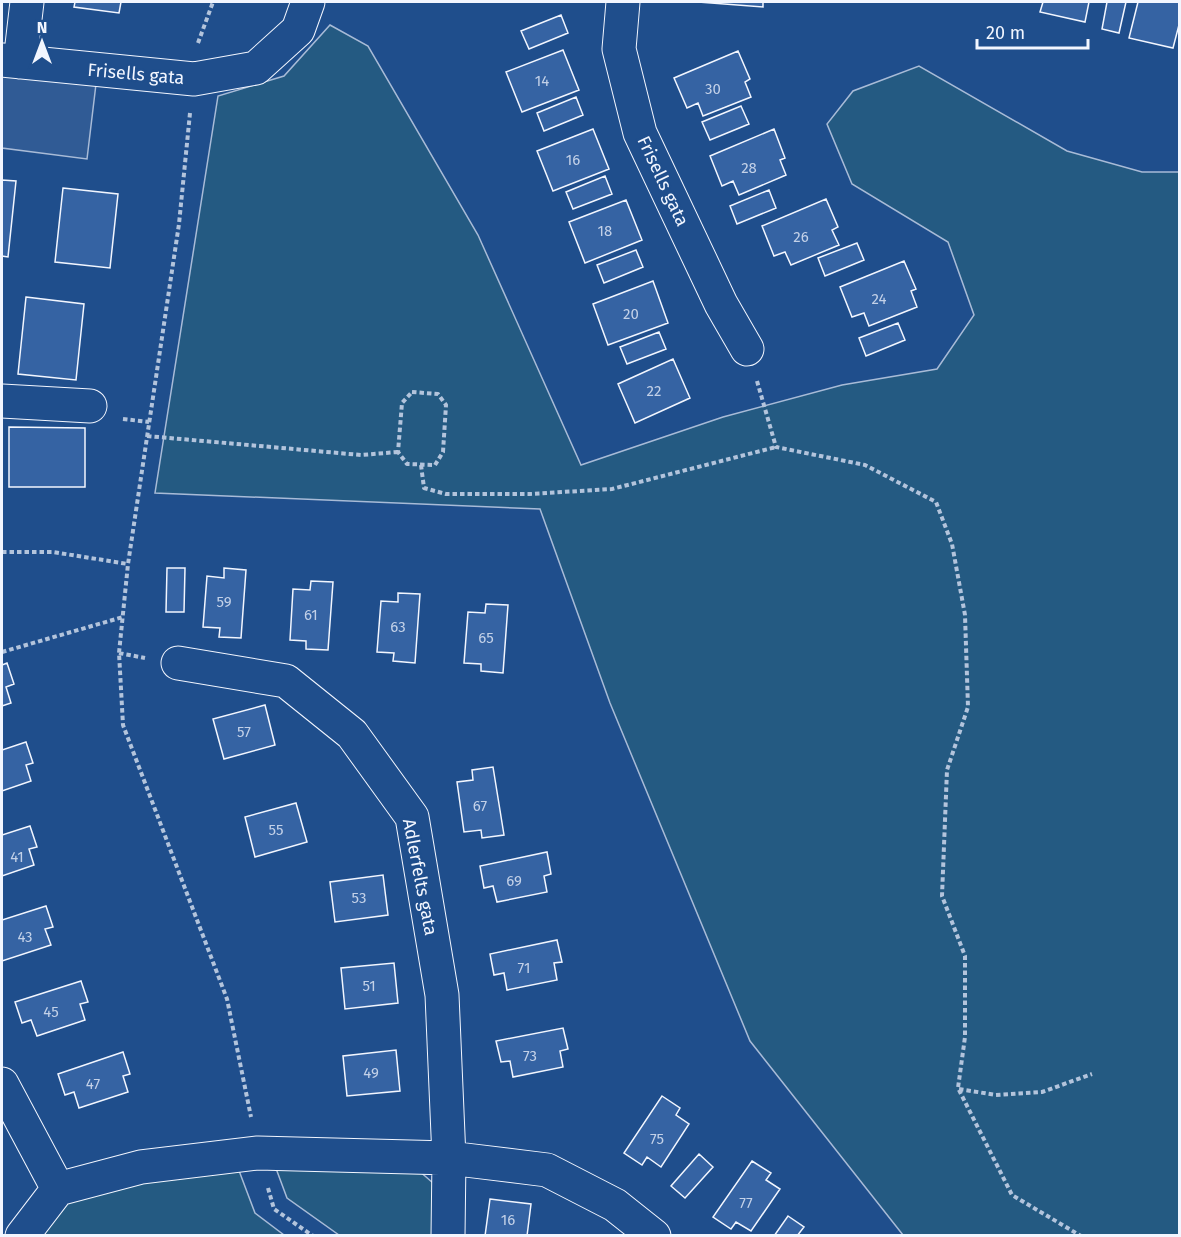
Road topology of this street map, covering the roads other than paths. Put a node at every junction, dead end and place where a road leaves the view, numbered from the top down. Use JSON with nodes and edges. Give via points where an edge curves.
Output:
{"nodes":[{"id":1,"x":27,"y":2,"type":"edge"},
{"id":2,"x":308,"y":2,"type":"edge"},
{"id":3,"x":623,"y":2,"type":"edge"},
{"id":4,"x":11,"y":61,"type":"edge"},
{"id":5,"x":747,"y":349,"type":"road end"},
{"id":6,"x":2,"y":401,"type":"edge"},
{"id":7,"x":90,"y":406,"type":"dead end"},
{"id":8,"x":178,"y":663,"type":"dead end"},
{"id":9,"x":2,"y":1084,"type":"edge"},
{"id":10,"x":449,"y":1158,"type":"junction"},
{"id":11,"x":58,"y":1189,"type":"junction"},
{"id":12,"x":22,"y":1236,"type":"edge"},
{"id":13,"x":447,"y":1236,"type":"edge"},
{"id":14,"x":654,"y":1236,"type":"edge"}],
"edges":[{"from":1,"to":4,"type":"street"},
{"from":2,"to":4,"type":"street","name":"Frisells gata","via":[[298,30],[256,68],[194,79]]},
{"from":3,"to":5,"type":"street","name":"Frisells gata","via":[[619,50],[640,132],[721,304]]},
{"from":6,"to":7,"type":"street"},
{"from":8,"to":10,"type":"street","name":"Adlerfelts gata","via":[[286,681],[352,734],[412,817],[442,995]]},
{"from":9,"to":11,"type":"street"},
{"from":10,"to":11,"type":"street","via":[[258,1153],[141,1167]]},
{"from":10,"to":13,"type":"street","name":"Adlerfelts gata"},
{"from":10,"to":14,"type":"street","via":[[547,1170],[615,1205]]},
{"from":11,"to":12,"type":"street"}]}
